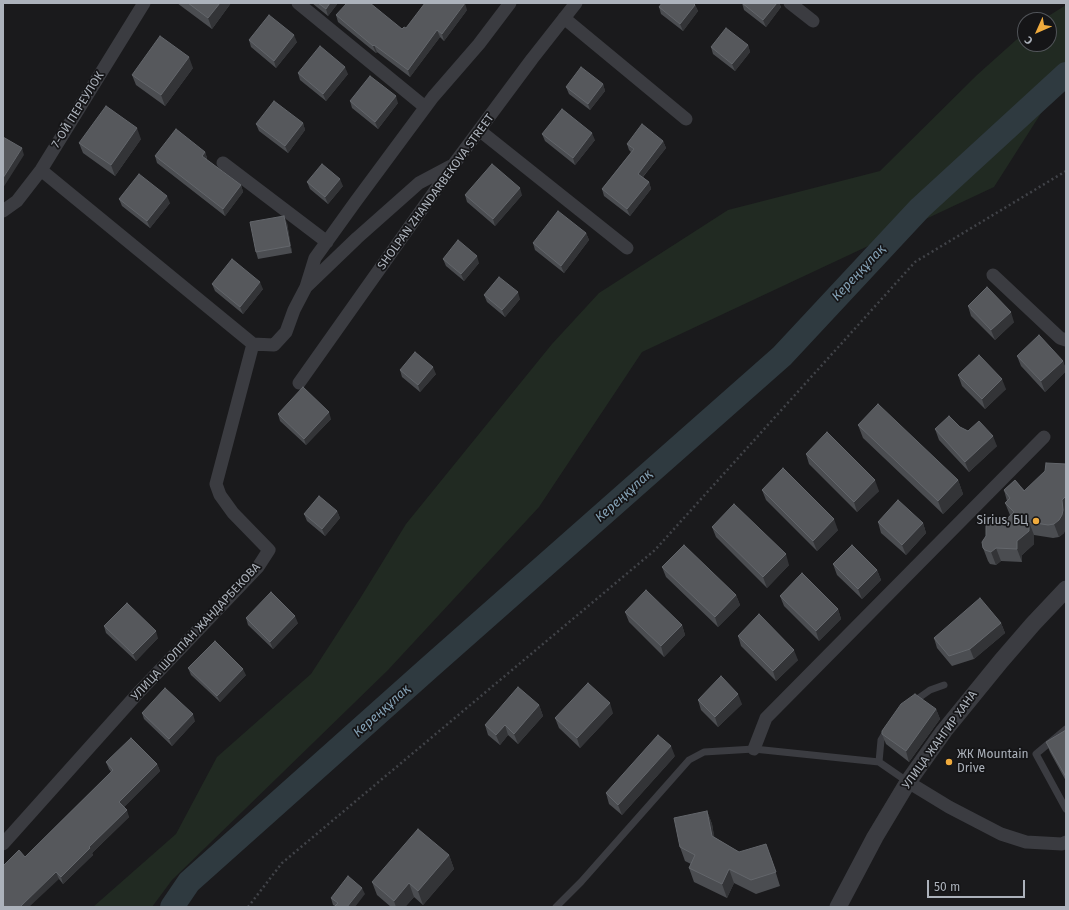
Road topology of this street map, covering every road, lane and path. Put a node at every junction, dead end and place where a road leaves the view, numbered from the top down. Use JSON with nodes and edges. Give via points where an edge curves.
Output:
{"nodes":[{"id":1,"x":144,"y":3,"type":"edge"},
{"id":2,"x":298,"y":3,"type":"edge"},
{"id":3,"x":576,"y":3,"type":"edge"},
{"id":4,"x":790,"y":3,"type":"edge"},
{"id":5,"x":504,"y":5,"type":"edge"},
{"id":6,"x":564,"y":18,"type":"junction"},
{"id":7,"x":813,"y":21,"type":"dead end"},
{"id":8,"x":425,"y":107,"type":"junction"},
{"id":9,"x":686,"y":119,"type":"dead end"},
{"id":10,"x":479,"y":130,"type":"junction"},
{"id":11,"x":224,"y":163,"type":"dead end"},
{"id":12,"x":454,"y":164,"type":"junction"},
{"id":13,"x":41,"y":170,"type":"junction"},
{"id":14,"x":1066,"y":171,"type":"edge"},
{"id":15,"x":3,"y":211,"type":"edge"},
{"id":16,"x":327,"y":242,"type":"junction"},
{"id":17,"x":627,"y":248,"type":"dead end"},
{"id":18,"x":993,"y":275,"type":"dead end"},
{"id":19,"x":306,"y":287,"type":"junction"},
{"id":20,"x":1066,"y":340,"type":"edge"},
{"id":21,"x":253,"y":344,"type":"junction"},
{"id":22,"x":298,"y":383,"type":"dead end"},
{"id":23,"x":1044,"y":437,"type":"dead end"},
{"id":24,"x":1066,"y":589,"type":"edge"},
{"id":25,"x":944,"y":685,"type":"dead end"},
{"id":26,"x":906,"y":707,"type":"edge"},
{"id":27,"x":891,"y":722,"type":"edge"},
{"id":28,"x":1066,"y":729,"type":"edge"},
{"id":29,"x":754,"y":749,"type":"junction"},
{"id":30,"x":879,"y":762,"type":"junction"},
{"id":31,"x":908,"y":782,"type":"junction"},
{"id":32,"x":1066,"y":809,"type":"edge"},
{"id":33,"x":1066,"y":842,"type":"edge"},
{"id":34,"x":3,"y":844,"type":"edge"},
{"id":35,"x":248,"y":907,"type":"edge"},
{"id":36,"x":556,"y":907,"type":"edge"},
{"id":37,"x":838,"y":907,"type":"edge"}],
"edges":[{"from":1,"to":13,"type":"street","name":"7-ОЙ ПЕРЕУЛОК"},
{"from":2,"to":8,"type":"street"},
{"from":3,"to":6,"type":"street","name":"SHOLPAN ZHANDARBEKOVA STREET"},
{"from":4,"to":7,"type":"street"},
{"from":5,"to":8,"type":"street","via":[[479,44]]},
{"from":6,"to":9,"type":"street"},
{"from":6,"to":10,"type":"street","name":"SHOLPAN ZHANDARBEKOVA STREET"},
{"from":8,"to":16,"type":"street"},
{"from":10,"to":12,"type":"street","name":"SHOLPAN ZHANDARBEKOVA STREET"},
{"from":10,"to":17,"type":"street"},
{"from":11,"to":16,"type":"street"},
{"from":12,"to":19,"type":"street","via":[[419,183]]},
{"from":12,"to":22,"type":"street","name":"SHOLPAN ZHANDARBEKOVA STREET"},
{"from":13,"to":15,"type":"street","name":"7-ОЙ ПЕРЕУЛОК","via":[[17,201]]},
{"from":13,"to":21,"type":"street"},
{"from":14,"to":35,"type":"path","via":[[916,262],[655,550],[282,863]]},
{"from":16,"to":19,"type":"street","via":[[315,258]]},
{"from":18,"to":20,"type":"street","via":[[1060,338]]},
{"from":19,"to":21,"type":"street","via":[[286,332],[274,345]]},
{"from":21,"to":34,"type":"street","name":"УЛИЦА ШОЛПАН ЖАНДАРБЕКОВА","via":[[216,484],[220,495],[233,513],[269,550],[258,567],[139,692]]},
{"from":23,"to":29,"type":"street","via":[[766,718]]},
{"from":24,"to":31,"type":"street","name":"УЛИЦА ЖАНГИР ХАНА","via":[[968,699]]},
{"from":25,"to":26,"type":"lane","via":[[930,690]]},
{"from":27,"to":30,"type":"lane","via":[[881,740]]},
{"from":28,"to":32,"type":"lane","via":[[1036,754]]},
{"from":29,"to":30,"type":"lane"},
{"from":29,"to":36,"type":"lane","via":[[704,752],[689,760]]},
{"from":30,"to":31,"type":"lane"},
{"from":31,"to":33,"type":"street","via":[[1001,834],[1026,842]]},
{"from":31,"to":37,"type":"street","name":"УЛИЦА ЖАНГИР ХАНА"}]}
